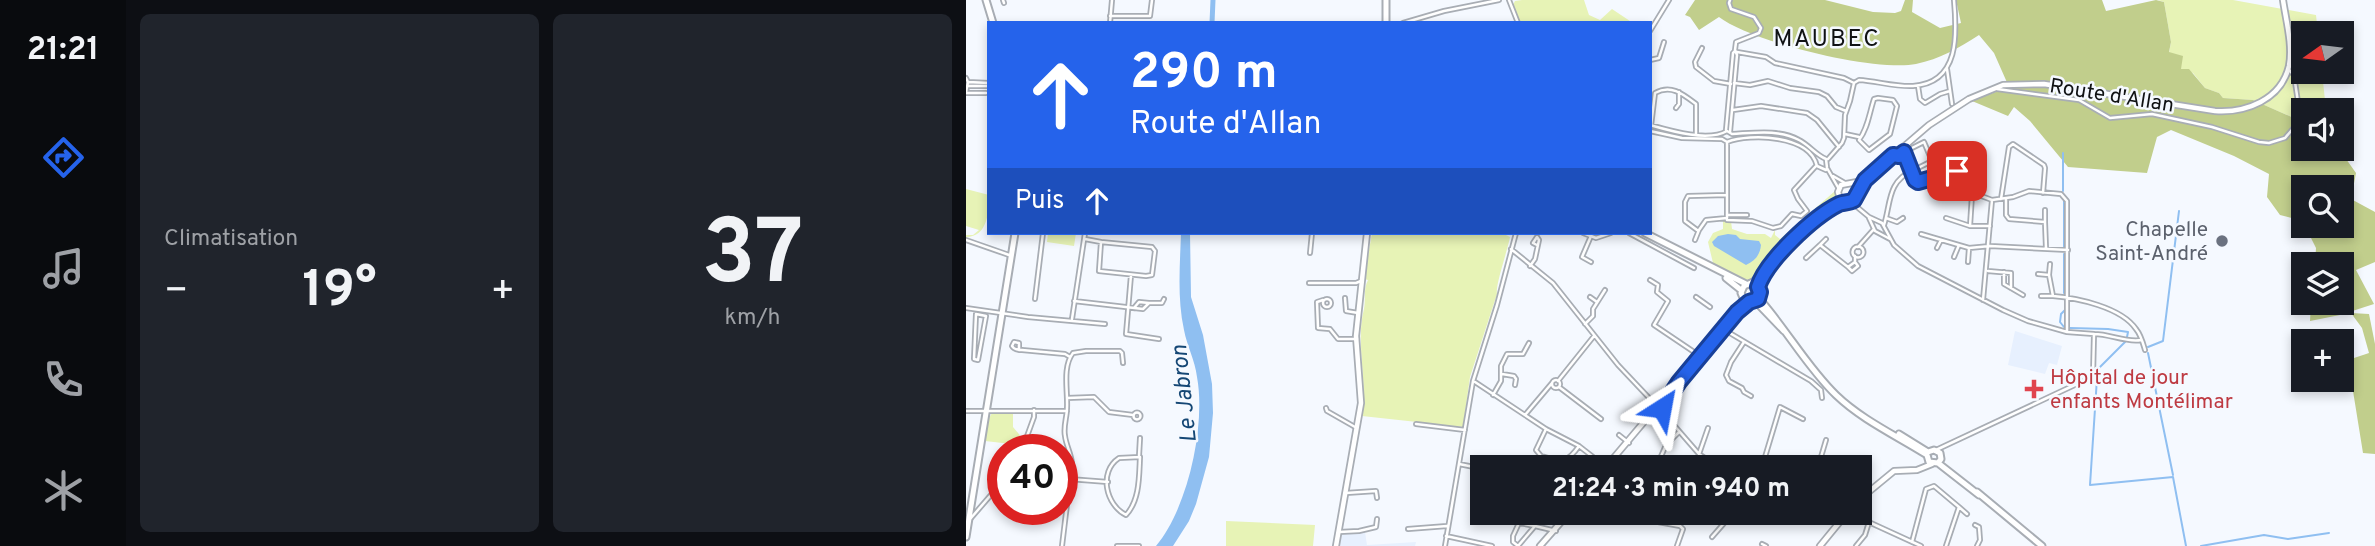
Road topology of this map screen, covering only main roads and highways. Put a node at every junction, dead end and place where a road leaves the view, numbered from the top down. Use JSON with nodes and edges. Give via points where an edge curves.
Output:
{"nodes":[{"id":1,"x":986,"y":0,"type":"edge"},
{"id":2,"x":1386,"y":0,"type":"edge"},
{"id":3,"x":991,"y":21,"type":"edge"},
{"id":4,"x":1386,"y":21,"type":"edge"},
{"id":5,"x":1015,"y":235,"type":"edge"},
{"id":6,"x":1649,"y":235,"type":"edge"},
{"id":7,"x":1712,"y":268,"type":"junction"},
{"id":8,"x":1749,"y":284,"type":"junction"},
{"id":9,"x":1741,"y":290,"type":"junction"},
{"id":10,"x":1759,"y":296,"type":"junction"},
{"id":11,"x":1750,"y":302,"type":"junction"},
{"id":12,"x":1002,"y":311,"type":"junction"},
{"id":13,"x":1784,"y":331,"type":"junction"},
{"id":14,"x":995,"y":353,"type":"junction"},
{"id":15,"x":1932,"y":459,"type":"junction"},
{"id":16,"x":966,"y":536,"type":"edge"},
{"id":17,"x":2042,"y":546,"type":"edge"}],
"edges":[{"from":1,"to":3,"type":"main road"},
{"from":2,"to":4,"type":"main road"},
{"from":5,"to":12,"type":"main road"},
{"from":6,"to":7,"type":"main road"},
{"from":7,"to":8,"type":"main road"},
{"from":7,"to":9,"type":"main road"},
{"from":8,"to":9,"type":"main road"},
{"from":8,"to":10,"type":"main road","via":[[1758,287]]},
{"from":9,"to":11,"type":"main road","via":[[1742,298]]},
{"from":10,"to":11,"type":"main road"},
{"from":10,"to":13,"type":"main road"},
{"from":11,"to":13,"type":"main road","via":[[1759,305]]},
{"from":12,"to":14,"type":"main road"},
{"from":12,"to":14,"type":"main road"},
{"from":13,"to":15,"type":"main road","via":[[1840,399]]},
{"from":14,"to":16,"type":"main road"},
{"from":15,"to":15,"type":"main road","via":[[1938,451]]},
{"from":15,"to":17,"type":"main road"}]}
